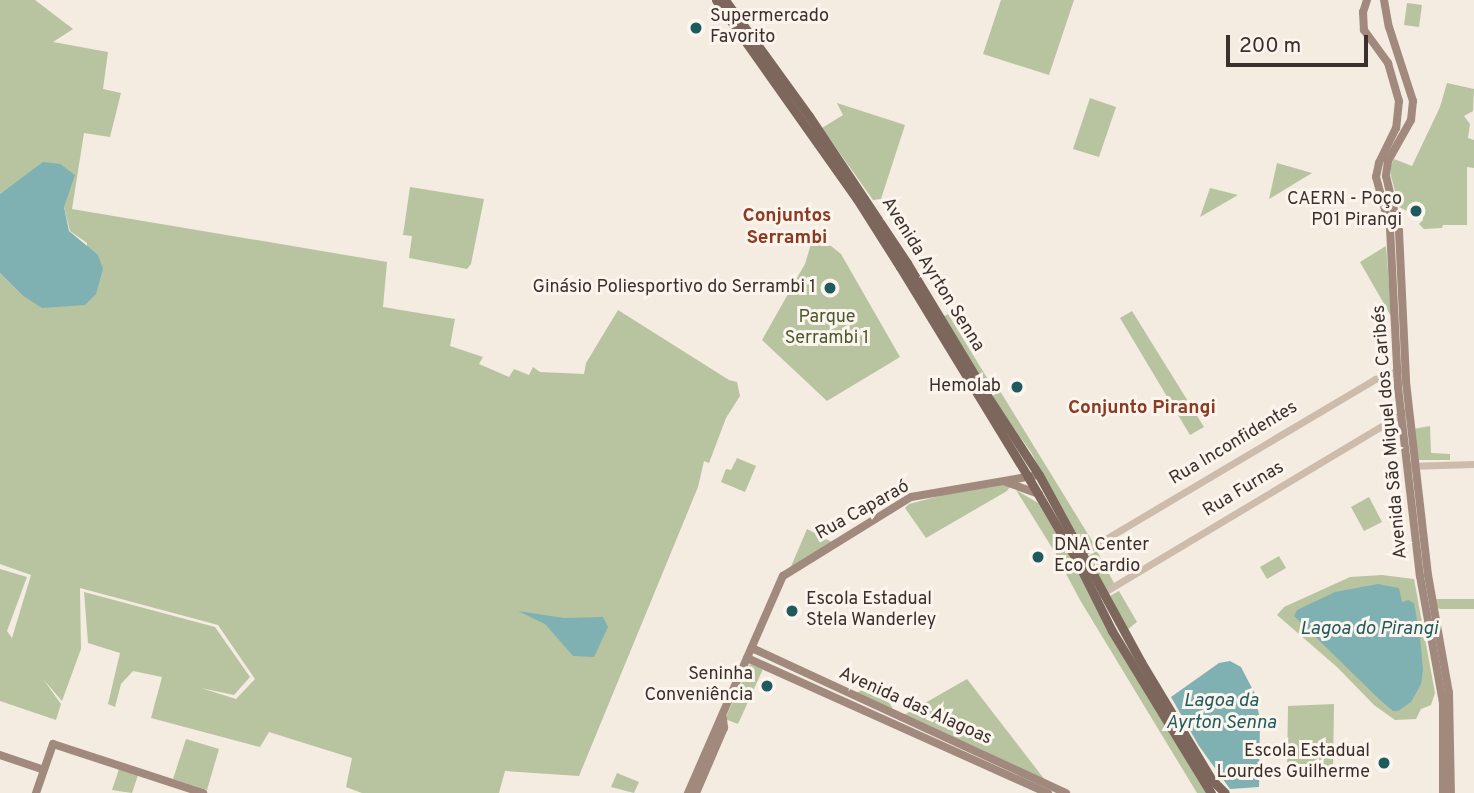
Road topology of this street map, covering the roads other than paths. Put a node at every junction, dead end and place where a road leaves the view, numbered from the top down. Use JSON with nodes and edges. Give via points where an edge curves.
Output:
{"nodes":[{"id":1,"x":716,"y":0,"type":"edge"},
{"id":2,"x":725,"y":0,"type":"edge"},
{"id":3,"x":1367,"y":0,"type":"edge"},
{"id":4,"x":1384,"y":0,"type":"edge"},
{"id":5,"x":1395,"y":140,"type":"junction"},
{"id":6,"x":904,"y":265,"type":"junction"},
{"id":7,"x":1401,"y":369,"type":"junction"},
{"id":8,"x":1405,"y":412,"type":"junction"},
{"id":9,"x":1474,"y":464,"type":"edge"},
{"id":10,"x":1411,"y":465,"type":"junction"},
{"id":11,"x":1039,"y":474,"type":"junction"},
{"id":12,"x":1028,"y":477,"type":"junction"},
{"id":13,"x":1005,"y":481,"type":"junction"},
{"id":14,"x":1046,"y":487,"type":"junction"},
{"id":15,"x":1037,"y":495,"type":"junction"},
{"id":16,"x":1082,"y":553,"type":"junction"},
{"id":17,"x":1100,"y":595,"type":"junction"},
{"id":18,"x":752,"y":648,"type":"junction"},
{"id":19,"x":747,"y":658,"type":"junction"},
{"id":20,"x":822,"y":686,"type":"junction"},
{"id":21,"x":883,"y":714,"type":"junction"},
{"id":22,"x":723,"y":717,"type":"junction"},
{"id":23,"x":1447,"y":754,"type":"junction"},
{"id":24,"x":0,"y":755,"type":"edge"},
{"id":25,"x":44,"y":770,"type":"junction"},
{"id":26,"x":36,"y":793,"type":"edge"},
{"id":27,"x":203,"y":793,"type":"edge"},
{"id":28,"x":688,"y":793,"type":"edge"},
{"id":29,"x":695,"y":793,"type":"edge"},
{"id":30,"x":1048,"y":793,"type":"edge"},
{"id":31,"x":1066,"y":793,"type":"edge"},
{"id":32,"x":1211,"y":793,"type":"edge"},
{"id":33,"x":1225,"y":793,"type":"edge"},
{"id":34,"x":1443,"y":793,"type":"edge"},
{"id":35,"x":1451,"y":793,"type":"edge"}],
"edges":[{"from":1,"to":6,"type":"main road","name":"Avenida Ayrton Senna"},
{"from":2,"to":6,"type":"main road","name":"Avenida Ayrton Senna","via":[[809,116]]},
{"from":3,"to":5,"type":"main road","name":"Avenida São Miguel dos Caribés","via":[[1364,30],[1388,63],[1398,92]]},
{"from":4,"to":5,"type":"main road","name":"Avenida São Miguel dos Caribés","via":[[1413,101],[1411,120]]},
{"from":5,"to":7,"type":"main road","name":"Avenida São Miguel dos Caribés","via":[[1379,163],[1376,177],[1390,228]]},
{"from":6,"to":11,"type":"main road","name":"Avenida Ayrton Senna"},
{"from":6,"to":12,"type":"main road","name":"Avenida Ayrton Senna"},
{"from":7,"to":8,"type":"main road","name":"Avenida São Miguel dos Caribés"},
{"from":7,"to":16,"type":"street","name":"Rua Inconfidentes"},
{"from":8,"to":10,"type":"main road","name":"Avenida São Miguel dos Caribés"},
{"from":8,"to":17,"type":"street","name":"Rua Furnas"},
{"from":9,"to":10,"type":"street"},
{"from":10,"to":23,"type":"main road","name":"Avenida São Miguel dos Caribés","via":[[1449,693]]},
{"from":11,"to":12,"type":"main road","name":"Rua Caparaó"},
{"from":11,"to":14,"type":"main road","name":"Avenida Ayrton Senna"},
{"from":12,"to":13,"type":"main road","name":"Rua Caparaó"},
{"from":12,"to":15,"type":"main road","name":"Avenida Ayrton Senna"},
{"from":13,"to":15,"type":"main road"},
{"from":13,"to":18,"type":"main road","name":"Rua Caparaó","via":[[911,497],[783,576]]},
{"from":14,"to":15,"type":"main road"},
{"from":14,"to":16,"type":"main road","name":"Avenida Ayrton Senna"},
{"from":15,"to":17,"type":"main road","name":"Avenida Ayrton Senna"},
{"from":16,"to":17,"type":"main road","name":"Avenida Ayrton Senna"},
{"from":17,"to":32,"type":"main road","name":"Avenida Ayrton Senna","via":[[1112,631]]},
{"from":17,"to":33,"type":"main road","name":"Avenida Ayrton Senna","via":[[1215,784]]},
{"from":18,"to":19,"type":"main road"},
{"from":18,"to":20,"type":"main road","name":"Avenida das Alagoas"},
{"from":19,"to":20,"type":"main road","name":"Avenida das Alagoas"},
{"from":19,"to":22,"type":"main road"},
{"from":20,"to":21,"type":"main road","name":"Avenida das Alagoas"},
{"from":21,"to":30,"type":"main road","name":"Avenida das Alagoas"},
{"from":21,"to":31,"type":"main road","name":"Avenida das Alagoas"},
{"from":22,"to":28,"type":"main road"},
{"from":22,"to":29,"type":"main road","via":[[724,728]]},
{"from":23,"to":34,"type":"main road","name":"Avenida São Miguel dos Caribés"},
{"from":23,"to":35,"type":"main road","name":"Avenida São Miguel dos Caribés"},
{"from":24,"to":25,"type":"main road"},
{"from":25,"to":26,"type":"main road"},
{"from":25,"to":27,"type":"main road","via":[[53,744]]}]}
